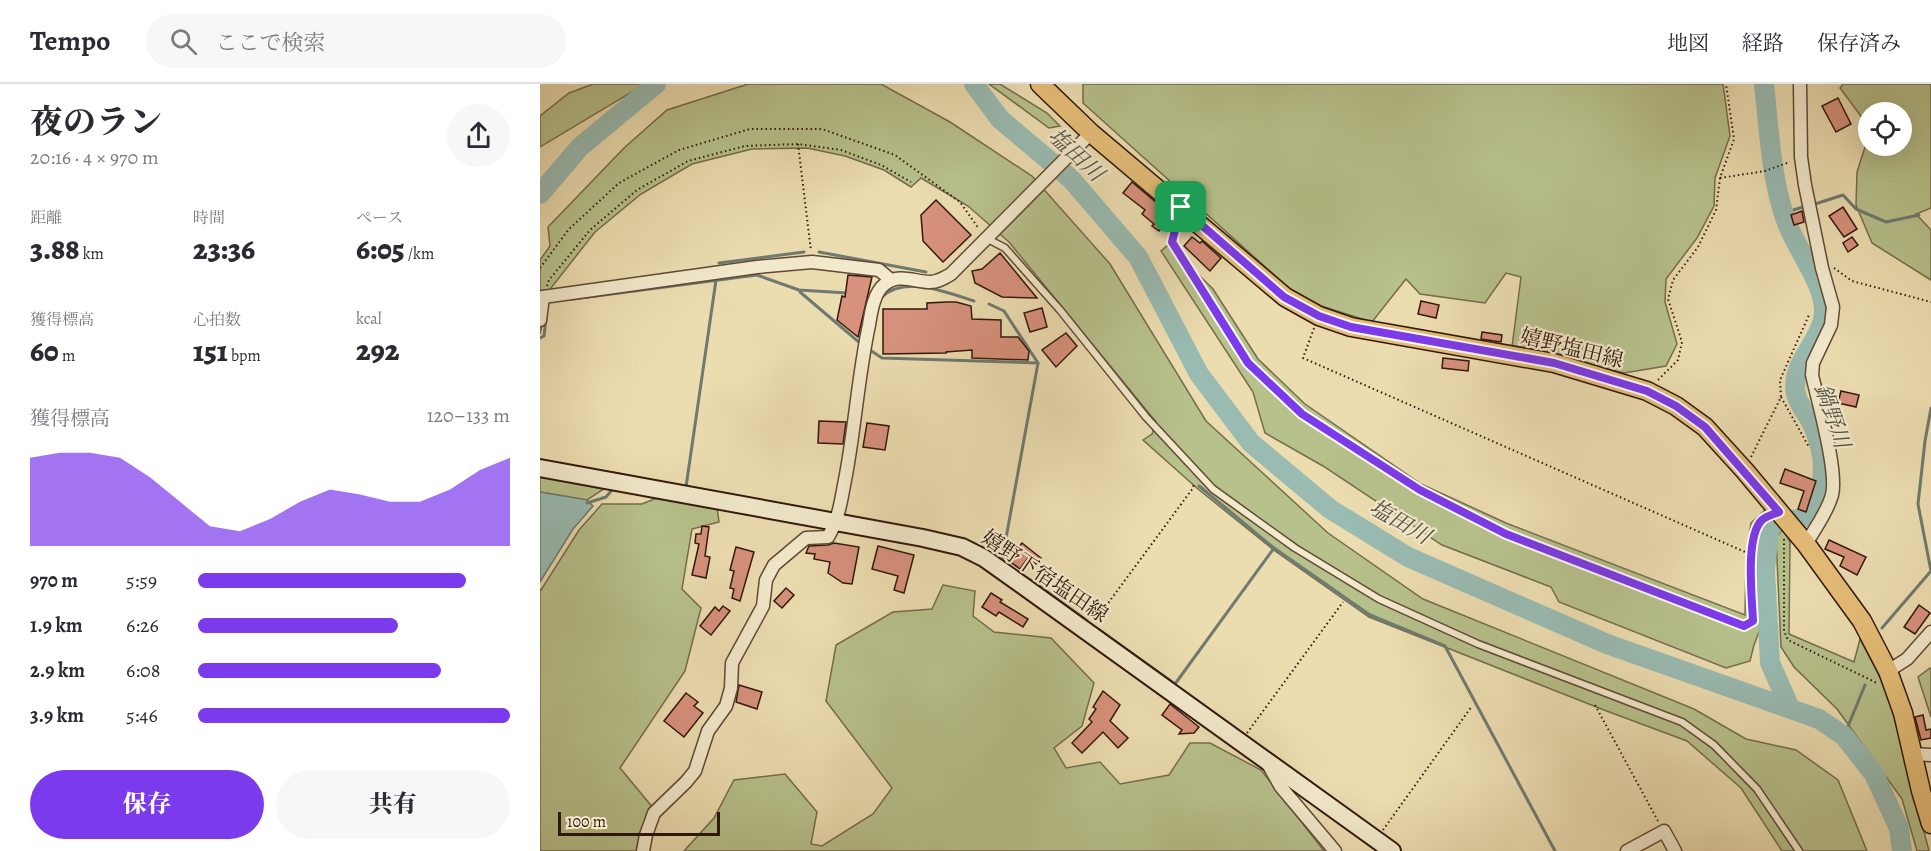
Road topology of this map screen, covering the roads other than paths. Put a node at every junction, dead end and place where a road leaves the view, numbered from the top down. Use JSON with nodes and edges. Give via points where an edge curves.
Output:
{"nodes":[{"id":1,"x":1040,"y":84,"type":"edge"},
{"id":2,"x":1800,"y":84,"type":"edge"},
{"id":3,"x":1086,"y":138,"type":"junction"},
{"id":4,"x":989,"y":236,"type":"junction"},
{"id":5,"x":891,"y":280,"type":"junction"},
{"id":6,"x":540,"y":320,"type":"edge"},
{"id":7,"x":540,"y":468,"type":"edge"},
{"id":8,"x":836,"y":523,"type":"junction"},
{"id":9,"x":1806,"y":544,"type":"junction"},
{"id":10,"x":1931,"y":632,"type":"edge"},
{"id":11,"x":1883,"y":677,"type":"junction"},
{"id":12,"x":1912,"y":754,"type":"junction"},
{"id":13,"x":1931,"y":755,"type":"edge"},
{"id":14,"x":1266,"y":761,"type":"junction"},
{"id":15,"x":1931,"y":824,"type":"edge"},
{"id":16,"x":643,"y":851,"type":"edge"},
{"id":17,"x":1335,"y":851,"type":"edge"},
{"id":18,"x":1392,"y":851,"type":"edge"},
{"id":19,"x":1627,"y":851,"type":"edge"},
{"id":20,"x":1675,"y":851,"type":"edge"},
{"id":21,"x":1799,"y":851,"type":"edge"}],
"edges":[{"from":1,"to":3,"type":"main road","name":"嬉野塩田線"},
{"from":2,"to":9,"type":"street","via":[[1802,157],[1833,307],[1831,325],[1813,363],[1812,375],[1832,468],[1833,492]]},
{"from":3,"to":4,"type":"street"},
{"from":3,"to":9,"type":"main road","name":"嬉野塩田線","via":[[1181,207],[1284,297],[1319,316],[1351,327],[1554,363],[1647,391],[1676,406],[1705,427]]},
{"from":4,"to":5,"type":"street","via":[[940,280]]},
{"from":4,"to":21,"type":"lane","via":[[1005,248],[1060,310],[1146,417],[1213,489],[1295,548],[1379,599],[1478,644],[1682,722],[1714,745],[1757,789]]},
{"from":5,"to":6,"type":"street","via":[[879,270],[812,262],[757,267],[543,297]]},
{"from":5,"to":8,"type":"street","via":[[882,285],[873,305]]},
{"from":7,"to":8,"type":"main road","name":"嬉野下宿塩田線"},
{"from":8,"to":14,"type":"main road","name":"嬉野下宿塩田線","via":[[962,547],[984,558]]},
{"from":8,"to":16,"type":"street","via":[[828,537],[806,538],[774,564],[766,580],[763,606],[732,663],[726,706],[708,731],[695,771],[654,813]]},
{"from":9,"to":11,"type":"main road","name":"嬉野塩田線","via":[[1862,621]]},
{"from":10,"to":11,"type":"street","via":[[1908,659]]},
{"from":11,"to":12,"type":"main road","name":"嬉野塩田線","via":[[1903,713]]},
{"from":12,"to":13,"type":"street"},
{"from":12,"to":15,"type":"main road","name":"嬉野塩田線"},
{"from":14,"to":17,"type":"street","via":[[1281,788]]},
{"from":14,"to":18,"type":"main road","name":"嬉野下宿塩田線"},
{"from":19,"to":20,"type":"street","via":[[1664,831]]}]}
